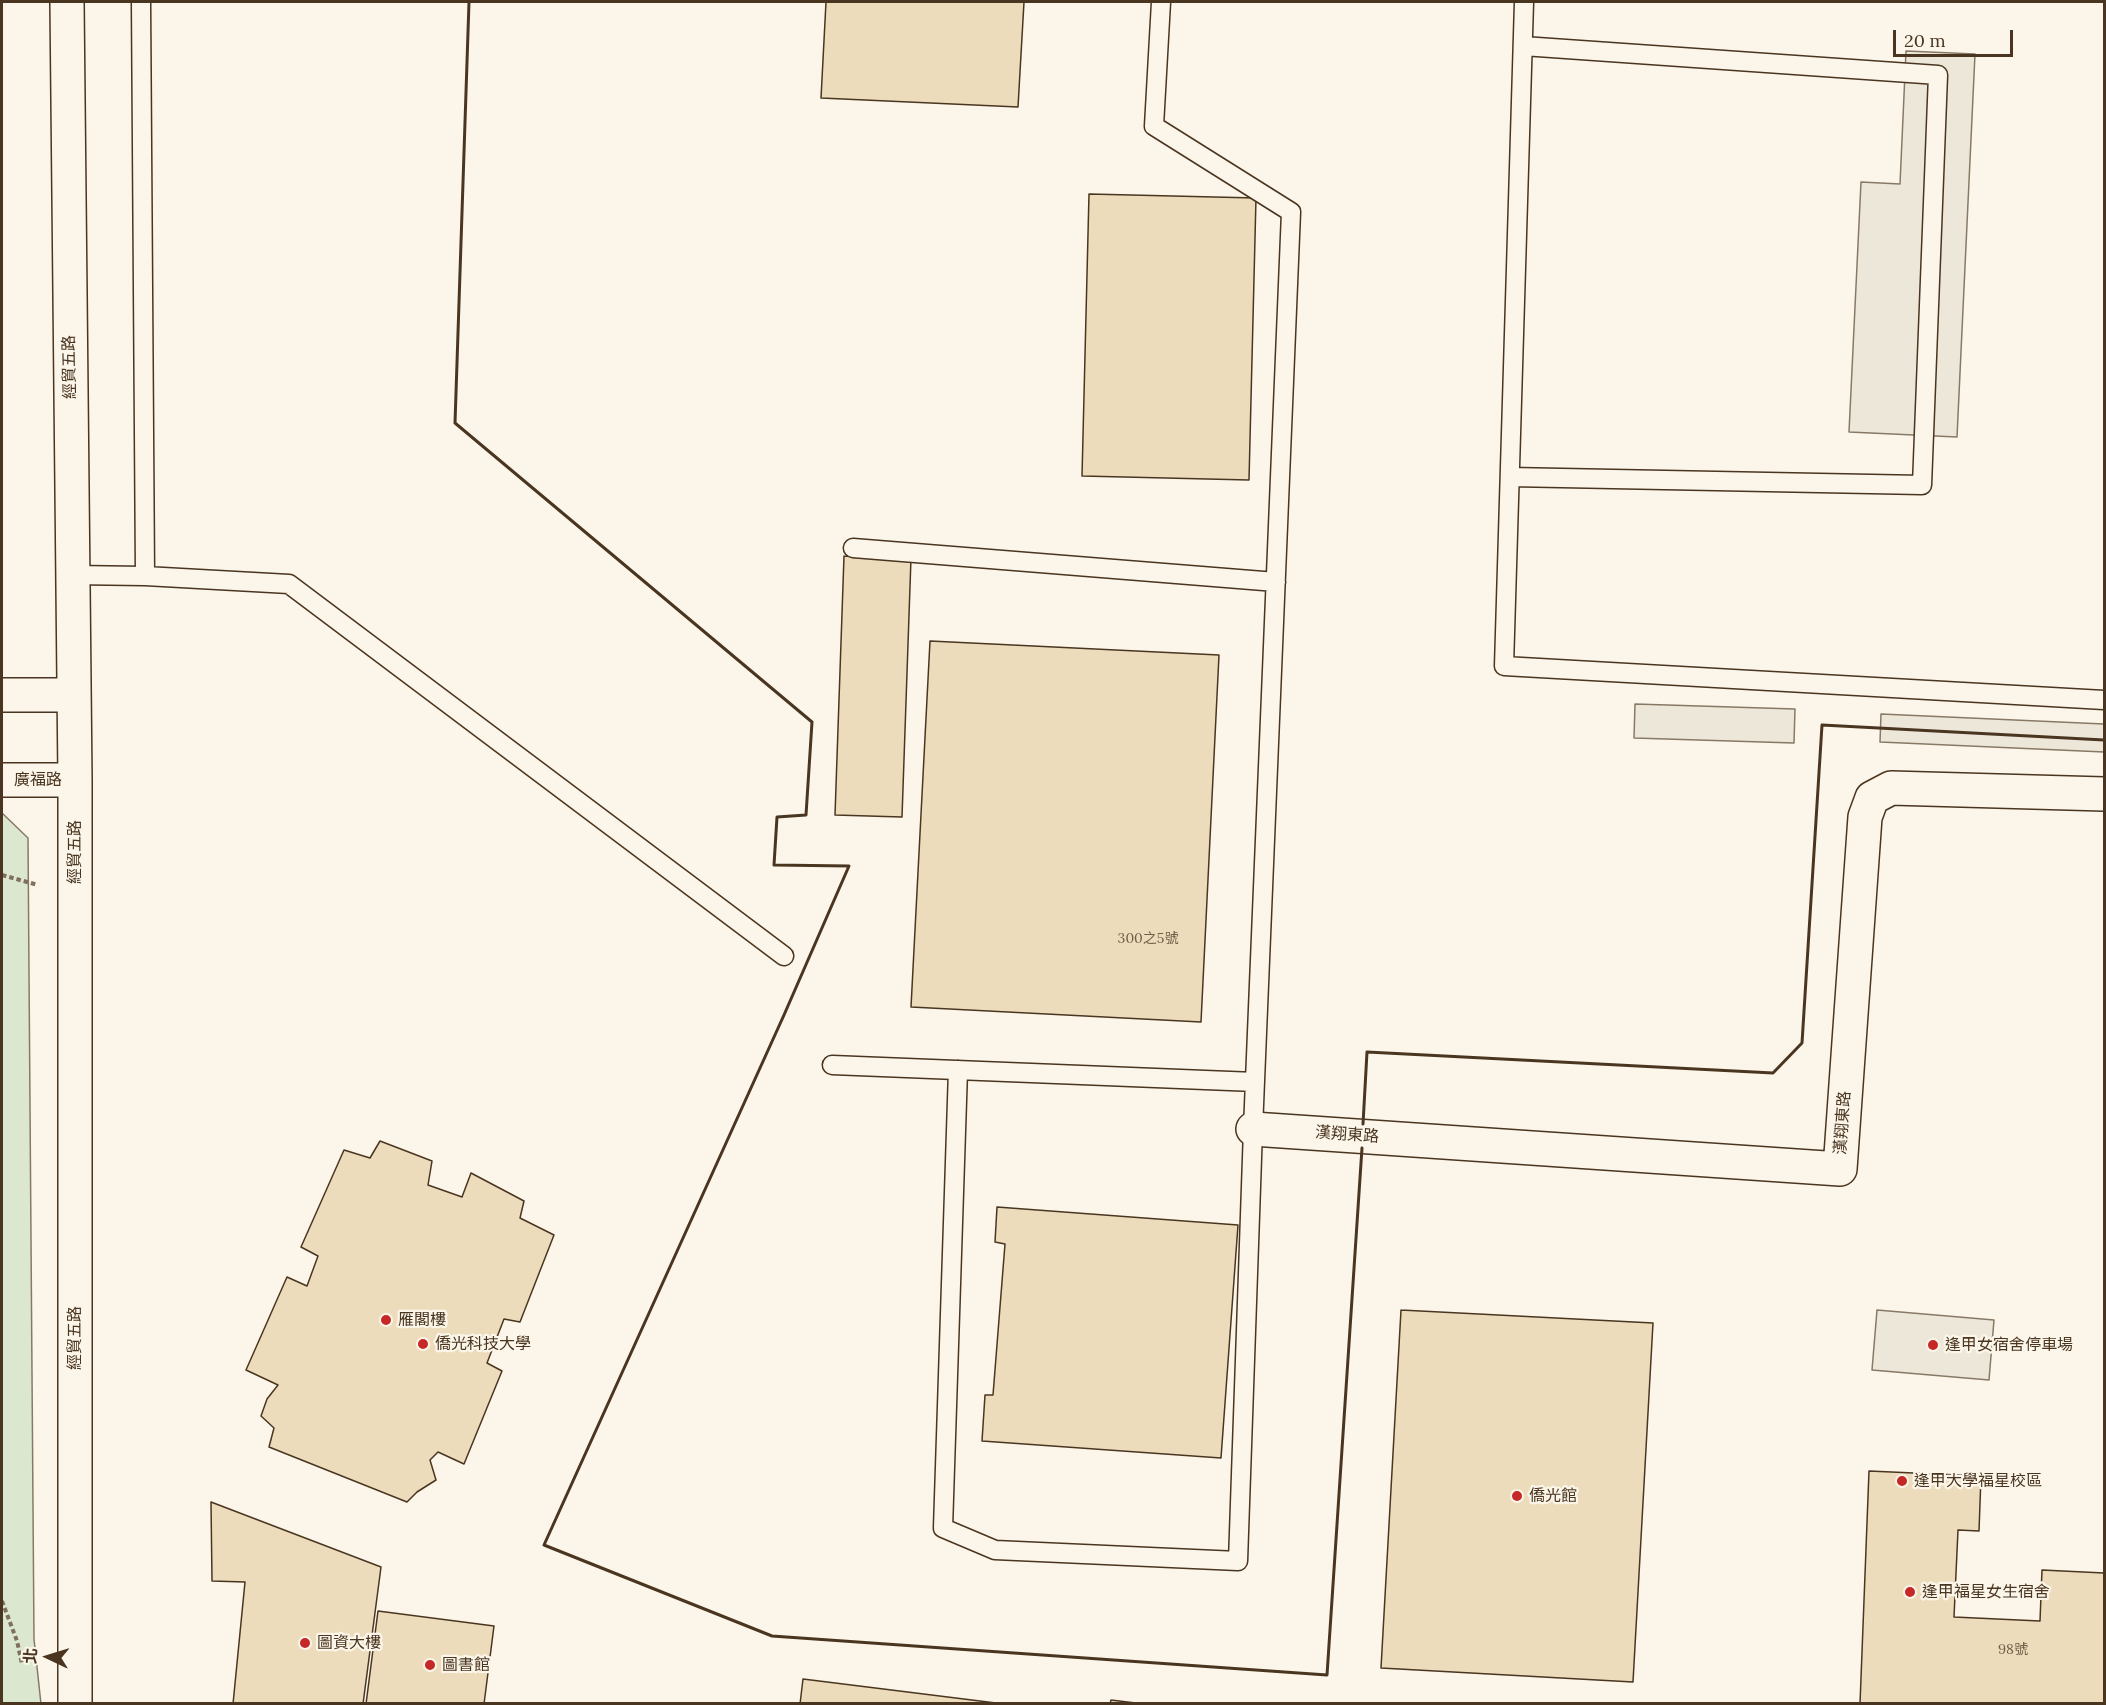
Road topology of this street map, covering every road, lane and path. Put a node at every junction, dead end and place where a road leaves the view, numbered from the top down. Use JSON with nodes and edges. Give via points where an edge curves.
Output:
{"nodes":[{"id":1,"x":67,"y":2,"type":"edge"},
{"id":2,"x":141,"y":2,"type":"edge"},
{"id":3,"x":1161,"y":2,"type":"edge"},
{"id":4,"x":1524,"y":2,"type":"edge"},
{"id":5,"x":1523,"y":46,"type":"junction"},
{"id":6,"x":1509,"y":477,"type":"junction"},
{"id":7,"x":853,"y":548,"type":"dead end"},
{"id":8,"x":72,"y":575,"type":"junction"},
{"id":9,"x":145,"y":576,"type":"junction"},
{"id":10,"x":1276,"y":582,"type":"junction"},
{"id":11,"x":2,"y":695,"type":"edge"},
{"id":12,"x":74,"y":695,"type":"junction"},
{"id":13,"x":2104,"y":700,"type":"edge"},
{"id":14,"x":2,"y":780,"type":"edge"},
{"id":15,"x":75,"y":780,"type":"junction"},
{"id":16,"x":2104,"y":794,"type":"edge"},
{"id":17,"x":2,"y":875,"type":"edge"},
{"id":18,"x":42,"y":886,"type":"dead end"},
{"id":19,"x":784,"y":956,"type":"dead end"},
{"id":20,"x":832,"y":1065,"type":"dead end"},
{"id":21,"x":958,"y":1070,"type":"junction"},
{"id":22,"x":1255,"y":1082,"type":"junction"},
{"id":23,"x":1253,"y":1129,"type":"junction"},
{"id":24,"x":2,"y":1601,"type":"edge"},
{"id":25,"x":22,"y":1665,"type":"dead end"},
{"id":26,"x":75,"y":1704,"type":"edge"}],
"edges":[{"from":1,"to":8,"type":"street","name":"經貿五路"},
{"from":2,"to":9,"type":"lane"},
{"from":3,"to":10,"type":"lane","via":[[1154,126],[1291,212]]},
{"from":4,"to":5,"type":"lane"},
{"from":5,"to":6,"type":"lane"},
{"from":5,"to":6,"type":"lane","via":[[1938,75],[1922,485]]},
{"from":6,"to":13,"type":"lane","via":[[1504,666]]},
{"from":7,"to":10,"type":"lane"},
{"from":8,"to":9,"type":"lane"},
{"from":8,"to":12,"type":"street","name":"經貿五路"},
{"from":9,"to":19,"type":"lane","via":[[289,584]]},
{"from":10,"to":22,"type":"lane"},
{"from":11,"to":12,"type":"street"},
{"from":12,"to":15,"type":"street","name":"經貿五路"},
{"from":14,"to":15,"type":"street","name":"廣福路"},
{"from":15,"to":26,"type":"street","name":"經貿五路"},
{"from":16,"to":23,"type":"street","name":"漢翔東路","via":[[1891,788],[1872,798],[1865,817],[1840,1169]]},
{"from":17,"to":18,"type":"path"},
{"from":20,"to":21,"type":"lane"},
{"from":21,"to":22,"type":"lane"},
{"from":21,"to":23,"type":"lane","via":[[943,1528],[995,1550],[1238,1561]]},
{"from":22,"to":23,"type":"lane"},
{"from":24,"to":25,"type":"path"}]}
